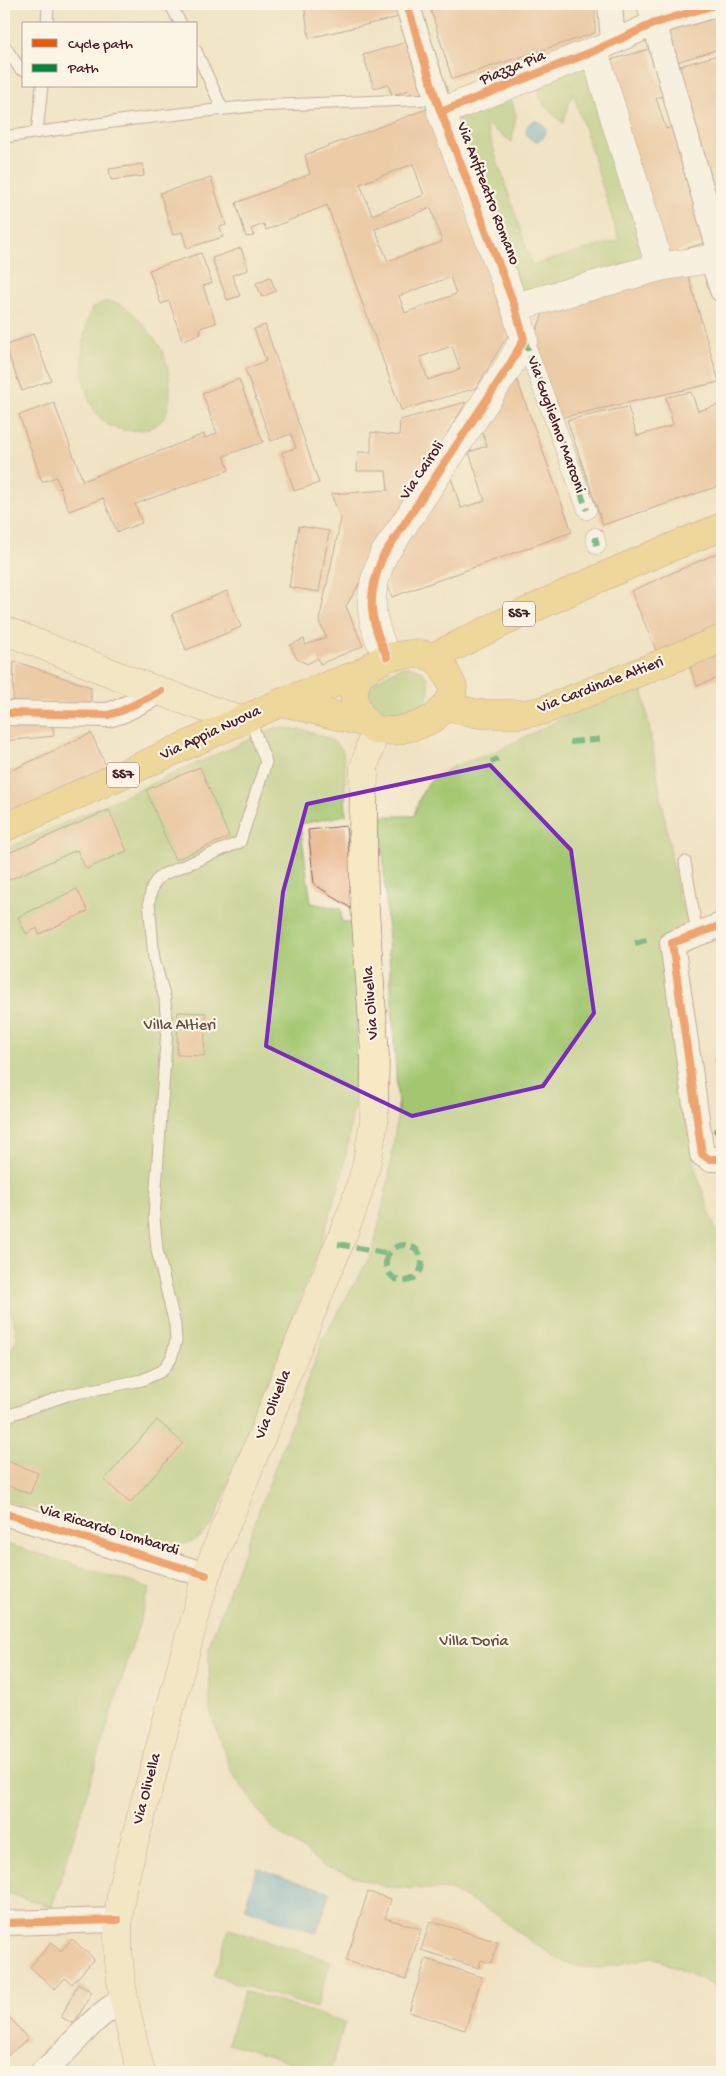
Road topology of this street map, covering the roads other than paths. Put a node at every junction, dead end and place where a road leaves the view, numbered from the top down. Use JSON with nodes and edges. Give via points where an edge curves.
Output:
{"nodes":[{"id":1,"x":48,"y":4,"type":"edge"},
{"id":2,"x":170,"y":4,"type":"edge"},
{"id":3,"x":407,"y":4,"type":"edge"},
{"id":4,"x":610,"y":4,"type":"edge"},
{"id":5,"x":718,"y":4,"type":"edge"},
{"id":6,"x":652,"y":14,"type":"edge"},
{"id":7,"x":47,"y":22,"type":"edge"},
{"id":8,"x":180,"y":22,"type":"edge"},
{"id":9,"x":4,"y":45,"type":"edge"},
{"id":10,"x":604,"y":46,"type":"junction"},
{"id":11,"x":198,"y":55,"type":"edge"},
{"id":12,"x":22,"y":70,"type":"edge"},
{"id":13,"x":42,"y":88,"type":"edge"},
{"id":14,"x":439,"y":106,"type":"junction"},
{"id":15,"x":222,"y":108,"type":"junction"},
{"id":16,"x":37,"y":132,"type":"junction"},
{"id":17,"x":4,"y":137,"type":"edge"},
{"id":18,"x":719,"y":258,"type":"edge"},
{"id":19,"x":660,"y":267,"type":"junction"},
{"id":20,"x":722,"y":290,"type":"edge"},
{"id":21,"x":514,"y":307,"type":"junction"},
{"id":22,"x":524,"y":339,"type":"junction"},
{"id":23,"x":587,"y":510,"type":"dead end"},
{"id":24,"x":722,"y":527,"type":"edge"},
{"id":25,"x":4,"y":630,"type":"edge"},
{"id":26,"x":722,"y":639,"type":"edge"},
{"id":27,"x":433,"y":657,"type":"junction"},
{"id":28,"x":387,"y":658,"type":"junction"},
{"id":29,"x":359,"y":674,"type":"junction"},
{"id":30,"x":161,"y":691,"type":"junction"},
{"id":31,"x":282,"y":702,"type":"junction"},
{"id":32,"x":446,"y":706,"type":"junction"},
{"id":33,"x":4,"y":713,"type":"edge"},
{"id":34,"x":246,"y":719,"type":"junction"},
{"id":35,"x":370,"y":727,"type":"junction"},
{"id":36,"x":4,"y":828,"type":"edge"},
{"id":37,"x":685,"y":862,"type":"dead end"},
{"id":38,"x":722,"y":925,"type":"edge"},
{"id":39,"x":697,"y":934,"type":"junction"},
{"id":40,"x":712,"y":1156,"type":"edge"},
{"id":41,"x":4,"y":1417,"type":"edge"},
{"id":42,"x":4,"y":1514,"type":"edge"},
{"id":43,"x":206,"y":1575,"type":"junction"},
{"id":44,"x":118,"y":1920,"type":"junction"},
{"id":45,"x":4,"y":1923,"type":"edge"},
{"id":46,"x":123,"y":2000,"type":"junction"},
{"id":47,"x":43,"y":2072,"type":"edge"},
{"id":48,"x":141,"y":2072,"type":"edge"}],
"edges":[{"from":1,"to":7,"type":"lane"},
{"from":2,"to":8,"type":"lane"},
{"from":3,"to":14,"type":"street","name":"Via Anfiteatro Romano"},
{"from":4,"to":10,"type":"street"},
{"from":5,"to":6,"type":"street"},
{"from":6,"to":10,"type":"street"},
{"from":6,"to":18,"type":"street"},
{"from":9,"to":12,"type":"lane"},
{"from":10,"to":14,"type":"street","name":"Piazza Pia"},
{"from":10,"to":19,"type":"street"},
{"from":11,"to":15,"type":"lane"},
{"from":13,"to":16,"type":"lane"},
{"from":14,"to":15,"type":"lane"},
{"from":14,"to":21,"type":"street","name":"Via Anfiteatro Romano"},
{"from":15,"to":16,"type":"lane"},
{"from":16,"to":17,"type":"lane"},
{"from":18,"to":19,"type":"street"},
{"from":18,"to":20,"type":"street"},
{"from":19,"to":21,"type":"street"},
{"from":21,"to":22,"type":"street"},
{"from":22,"to":23,"type":"street","name":"Via Guglielmo Marconi"},
{"from":22,"to":28,"type":"street","name":"Via Cairoli","via":[[383,556],[375,574],[371,608],[376,634]]},
{"from":24,"to":27,"type":"main road","number":"SS7","via":[[518,614]]},
{"from":25,"to":30,"type":"main road"},
{"from":26,"to":32,"type":"main road","name":"Via Cardinale Altieri","via":[[542,711],[479,714]]},
{"from":27,"to":28,"type":"main road","via":[[409,654]]},
{"from":27,"to":32,"type":"main road","via":[[442,665],[453,687]]},
{"from":28,"to":29,"type":"main road"},
{"from":29,"to":31,"type":"main road","name":"Via Appia Nuova","number":"SS7"},
{"from":29,"to":35,"type":"main road","via":[[355,703],[357,712]]},
{"from":30,"to":33,"type":"street","via":[[108,715]]},
{"from":30,"to":34,"type":"main road"},
{"from":31,"to":34,"type":"main road","name":"Via Appia Nuova","number":"SS7"},
{"from":31,"to":35,"type":"main road","name":"Via Appia Nuova"},
{"from":32,"to":35,"type":"main road","via":[[434,718],[420,725],[395,731]]},
{"from":34,"to":36,"type":"main road","name":"Via Appia Nuova","number":"SS7"},
{"from":34,"to":41,"type":"lane","via":[[266,762],[240,842],[162,874],[150,897],[154,959],[165,1000],[167,1028],[154,1217],[157,1250],[175,1325],[176,1341],[171,1359],[162,1371],[142,1380],[67,1395]]},
{"from":35,"to":43,"type":"main road","name":"Via Olivella","via":[[364,768],[364,894],[375,1055],[374,1121],[366,1167],[349,1218]]},
{"from":37,"to":39,"type":"lane"},
{"from":38,"to":39,"type":"street"},
{"from":39,"to":40,"type":"street","via":[[672,944]]},
{"from":42,"to":43,"type":"street","name":"Via Riccardo Lombardi"},
{"from":43,"to":44,"type":"main road","name":"Via Olivella","via":[[123,1884]]},
{"from":44,"to":45,"type":"street"},
{"from":44,"to":46,"type":"main road","name":"Via Olivella","via":[[118,1967]]},
{"from":46,"to":47,"type":"street","via":[[99,2016]]},
{"from":46,"to":48,"type":"main road","name":"Via Olivella"}]}
